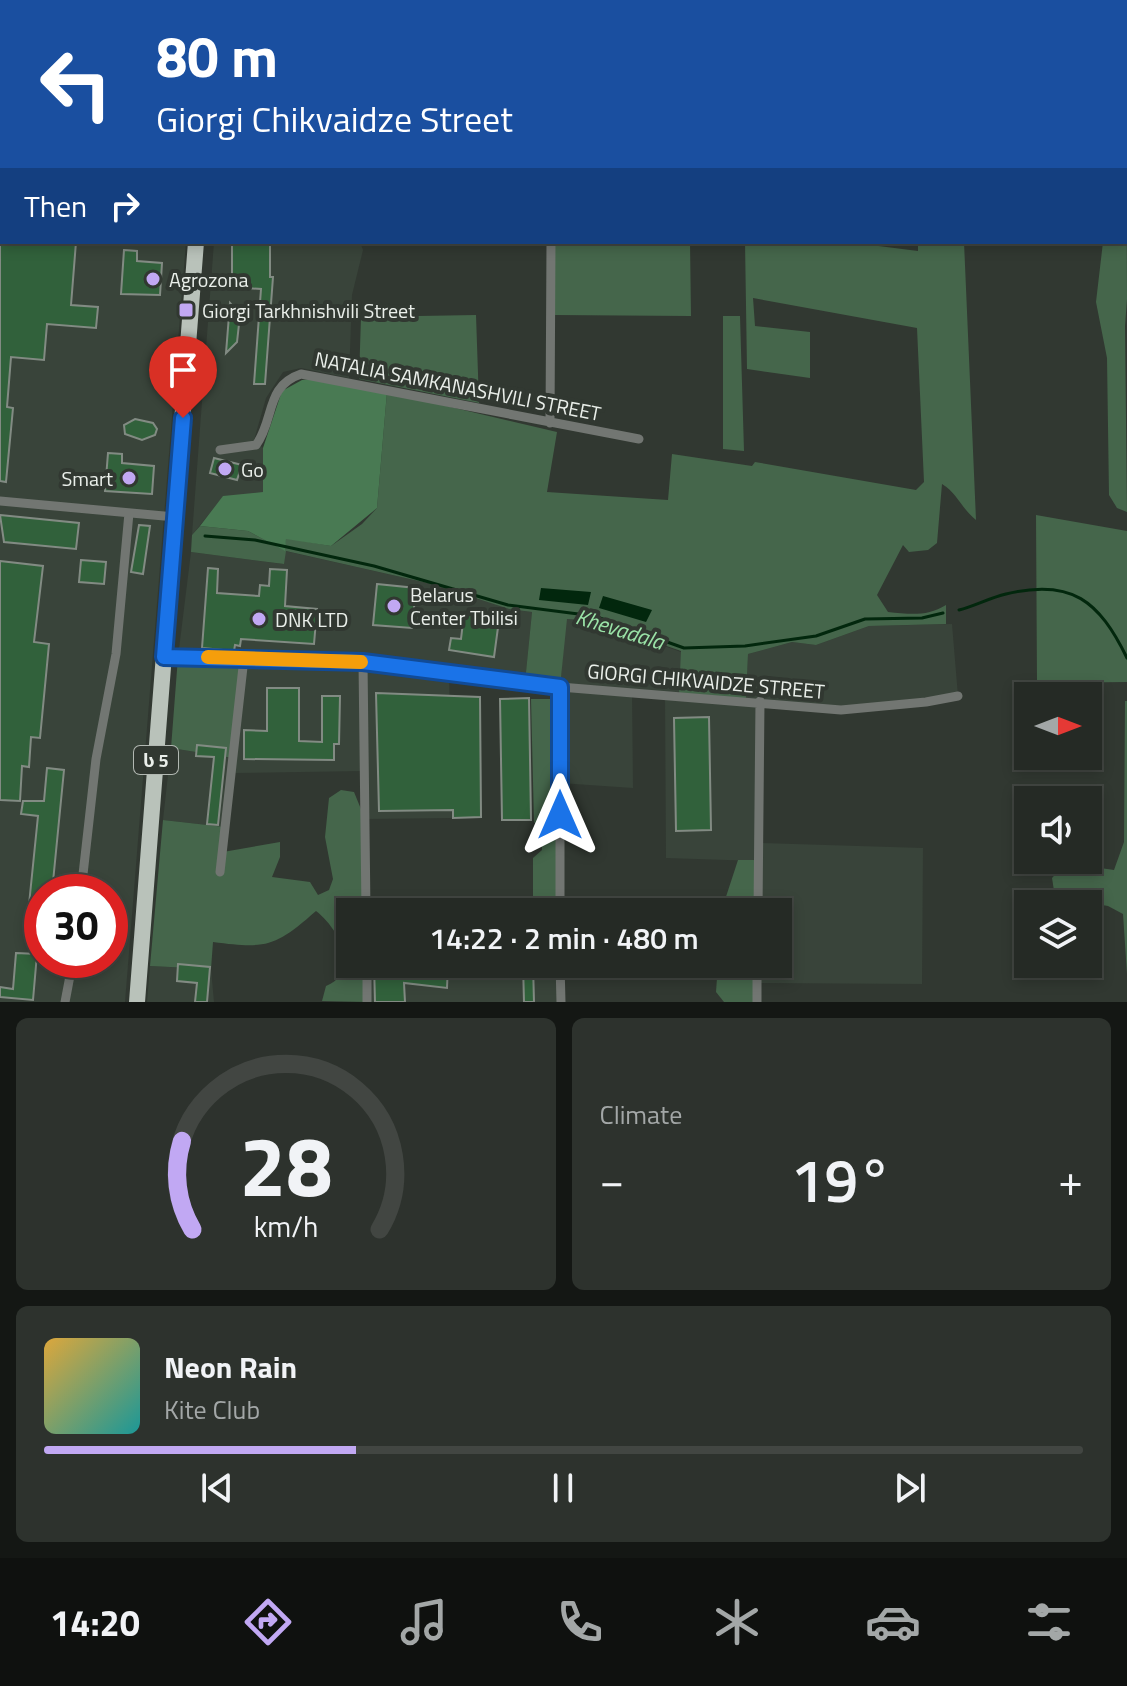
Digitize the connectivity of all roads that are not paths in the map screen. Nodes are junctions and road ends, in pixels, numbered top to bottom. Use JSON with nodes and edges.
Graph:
{"nodes":[{"id":1,"x":196,"y":244,"type":"edge"},
{"id":2,"x":551,"y":244,"type":"edge"},
{"id":3,"x":550,"y":423,"type":"junction"},
{"id":4,"x":639,"y":439,"type":"dead end"},
{"id":5,"x":220,"y":450,"type":"dead end"},
{"id":6,"x":0,"y":501,"type":"edge"},
{"id":7,"x":129,"y":513,"type":"junction"},
{"id":8,"x":175,"y":517,"type":"junction"},
{"id":9,"x":164,"y":657,"type":"junction"},
{"id":10,"x":244,"y":658,"type":"junction"},
{"id":11,"x":363,"y":662,"type":"junction"},
{"id":12,"x":560,"y":687,"type":"junction"},
{"id":13,"x":958,"y":696,"type":"dead end"},
{"id":14,"x":760,"y":701,"type":"junction"},
{"id":15,"x":220,"y":872,"type":"dead end"},
{"id":16,"x":83,"y":874,"type":"edge"},
{"id":17,"x":366,"y":898,"type":"edge"},
{"id":18,"x":560,"y":898,"type":"edge"},
{"id":19,"x":758,"y":898,"type":"edge"},
{"id":20,"x":70,"y":978,"type":"edge"},
{"id":21,"x":367,"y":978,"type":"edge"},
{"id":22,"x":560,"y":978,"type":"edge"},
{"id":23,"x":757,"y":978,"type":"edge"},
{"id":24,"x":65,"y":1002,"type":"edge"},
{"id":25,"x":137,"y":1002,"type":"edge"},
{"id":26,"x":367,"y":1002,"type":"edge"},
{"id":27,"x":561,"y":1002,"type":"edge"},
{"id":28,"x":757,"y":1002,"type":"edge"}],
"edges":[{"from":1,"to":8,"type":"highway","number":"ს 5"},
{"from":2,"to":3,"type":"street"},
{"from":3,"to":4,"type":"street","name":"NATALIA SAMKANASHVILI STREET"},
{"from":3,"to":5,"type":"street","name":"NATALIA SAMKANASHVILI STREET"},
{"from":6,"to":7,"type":"street"},
{"from":7,"to":8,"type":"street"},
{"from":7,"to":16,"type":"street"},
{"from":8,"to":9,"type":"highway","number":"ს 5"},
{"from":9,"to":10,"type":"street","name":"GIORGI CHIKVAIDZE STREET"},
{"from":9,"to":25,"type":"highway","number":"ს 5"},
{"from":10,"to":11,"type":"street","name":"GIORGI CHIKVAIDZE STREET"},
{"from":10,"to":15,"type":"street"},
{"from":11,"to":12,"type":"street","name":"GIORGI CHIKVAIDZE STREET"},
{"from":11,"to":17,"type":"street"},
{"from":12,"to":14,"type":"street","name":"GIORGI CHIKVAIDZE STREET"},
{"from":12,"to":18,"type":"street"},
{"from":13,"to":14,"type":"street","name":"GIORGI CHIKVAIDZE STREET"},
{"from":14,"to":19,"type":"street"},
{"from":20,"to":24,"type":"street"},
{"from":21,"to":26,"type":"street"},
{"from":22,"to":27,"type":"street"},
{"from":23,"to":28,"type":"street"}]}
